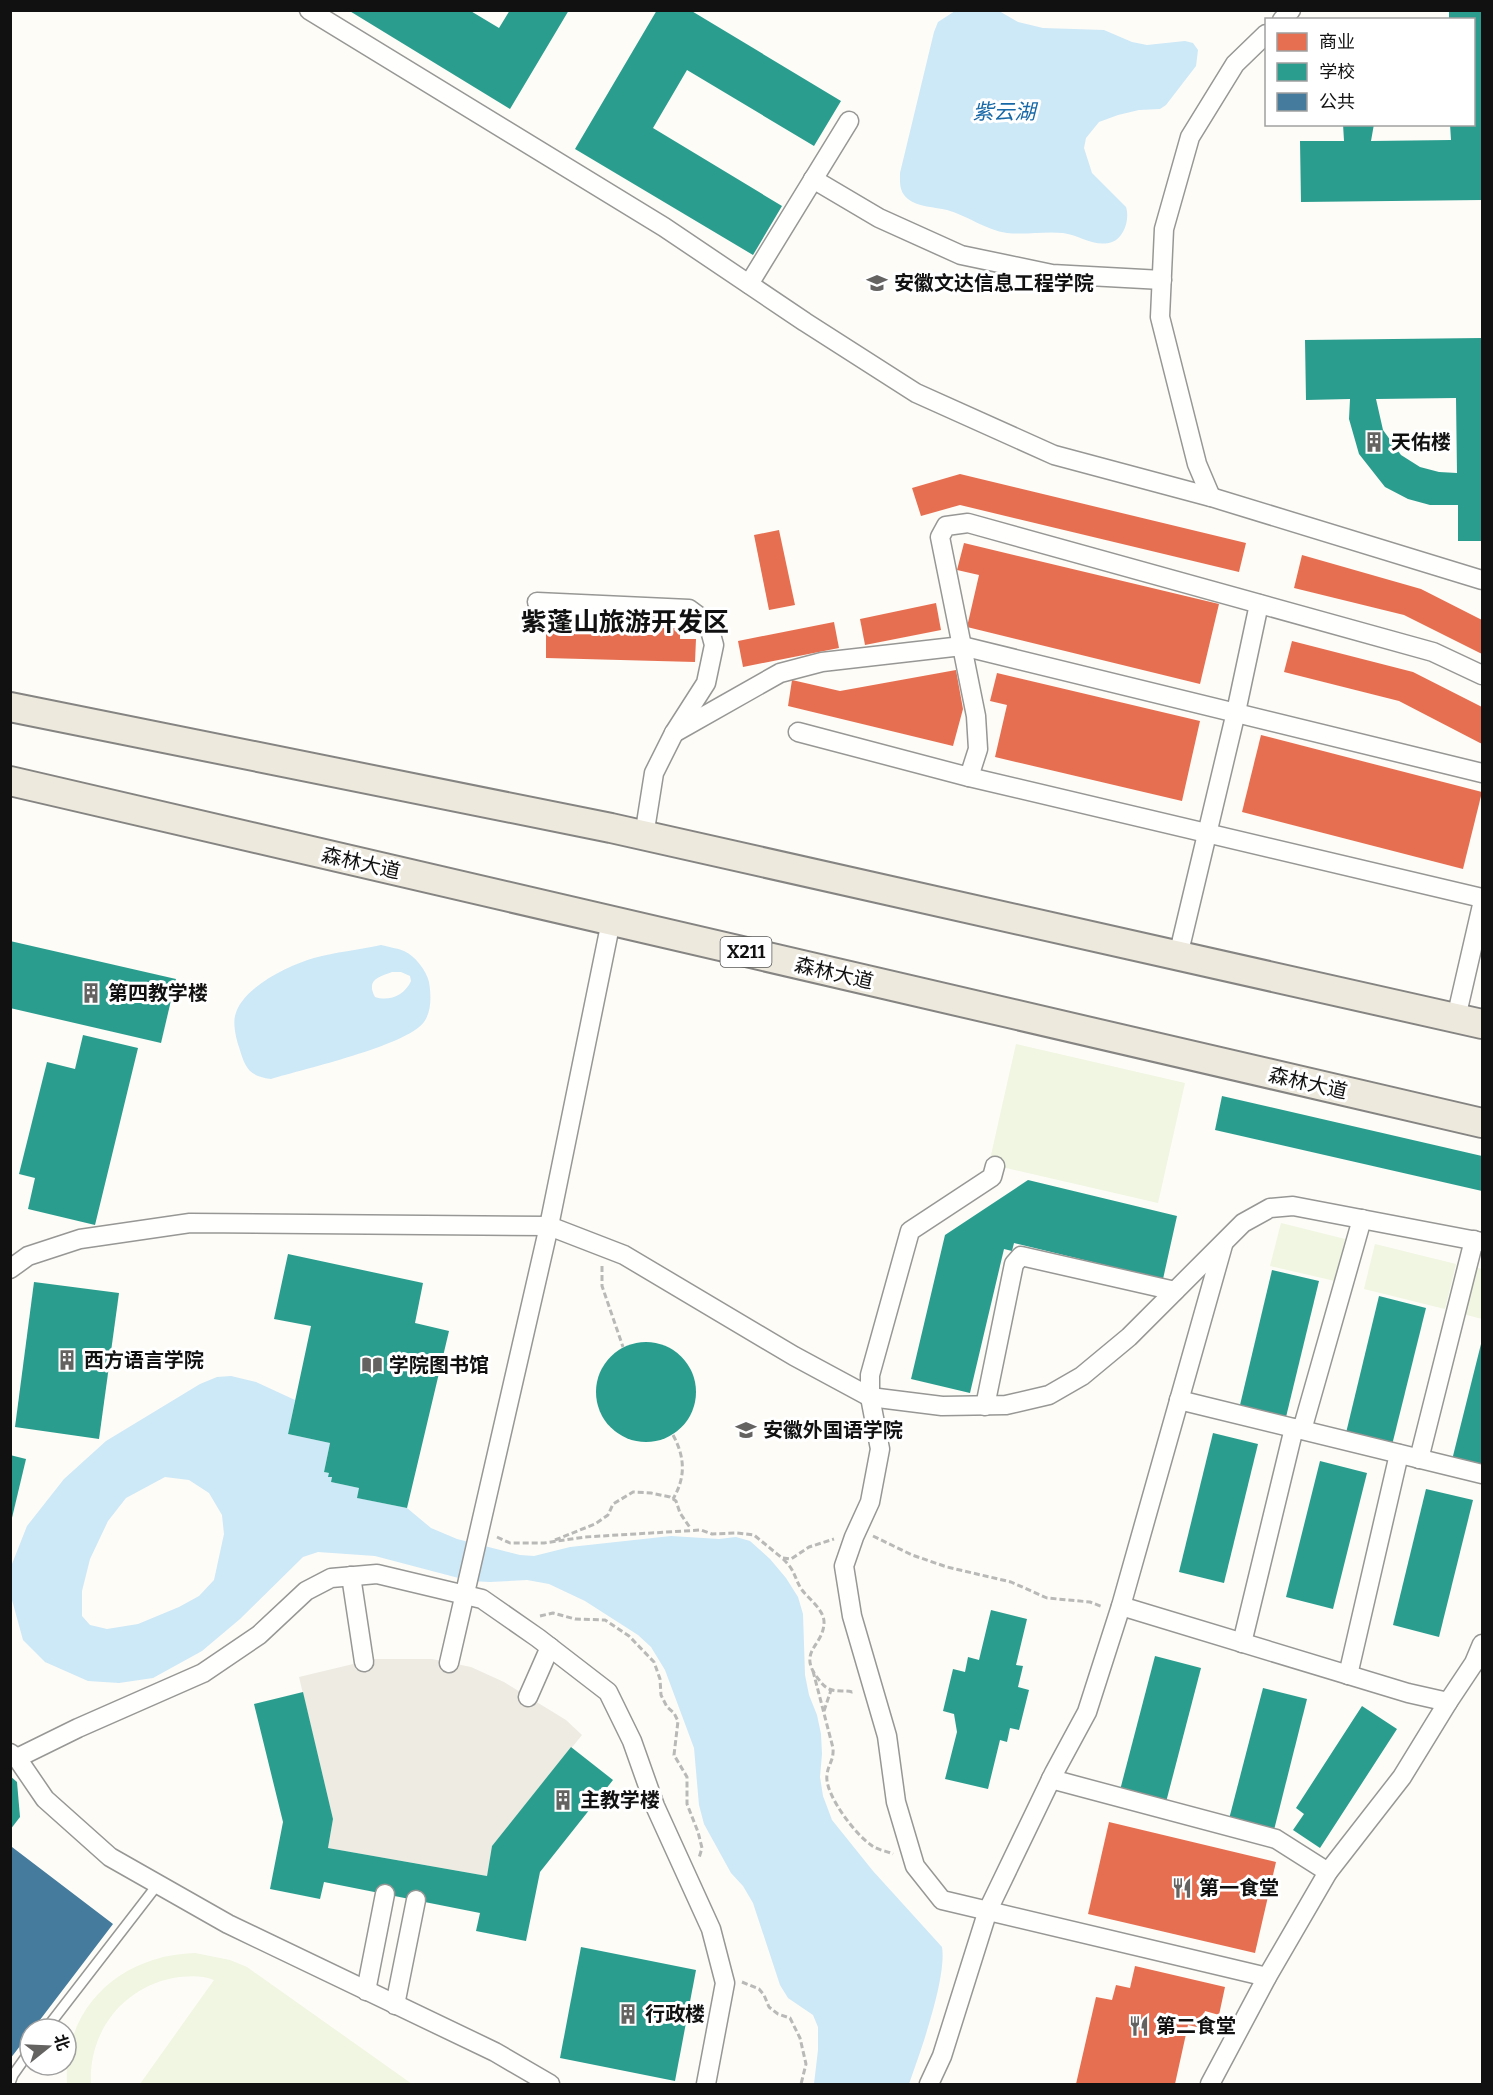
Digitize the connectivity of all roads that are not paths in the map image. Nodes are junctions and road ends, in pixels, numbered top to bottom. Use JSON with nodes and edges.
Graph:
{"nodes":[{"id":1,"x":311,"y":11,"type":"edge"},
{"id":2,"x":1265,"y":35,"type":"edge"},
{"id":3,"x":849,"y":121,"type":"dead end"},
{"id":4,"x":813,"y":179,"type":"junction"},
{"id":5,"x":1162,"y":280,"type":"junction"},
{"id":6,"x":748,"y":284,"type":"junction"},
{"id":7,"x":1211,"y":497,"type":"junction"},
{"id":8,"x":1482,"y":580,"type":"edge"},
{"id":9,"x":537,"y":602,"type":"dead end"},
{"id":10,"x":1259,"y":604,"type":"junction"},
{"id":11,"x":962,"y":646,"type":"junction"},
{"id":12,"x":1482,"y":675,"type":"edge"},
{"id":13,"x":10,"y":707,"type":"edge"},
{"id":14,"x":1236,"y":712,"type":"junction"},
{"id":15,"x":798,"y":732,"type":"dead end"},
{"id":16,"x":674,"y":733,"type":"junction"},
{"id":17,"x":1482,"y":773,"type":"edge"},
{"id":18,"x":969,"y":777,"type":"junction"},
{"id":19,"x":10,"y":781,"type":"edge"},
{"id":20,"x":1207,"y":833,"type":"junction"},
{"id":21,"x":644,"y":836,"type":"junction"},
{"id":22,"x":1482,"y":898,"type":"edge"},
{"id":23,"x":1482,"y":905,"type":"edge"},
{"id":24,"x":611,"y":921,"type":"junction"},
{"id":25,"x":1179,"y":956,"type":"junction"},
{"id":26,"x":1469,"y":1021,"type":"edge"},
{"id":27,"x":1482,"y":1123,"type":"edge"},
{"id":28,"x":995,"y":1166,"type":"dead end"},
{"id":29,"x":1362,"y":1219,"type":"junction"},
{"id":30,"x":549,"y":1226,"type":"junction"},
{"id":31,"x":1478,"y":1241,"type":"edge"},
{"id":32,"x":1223,"y":1243,"type":"junction"},
{"id":33,"x":10,"y":1269,"type":"edge"},
{"id":34,"x":1175,"y":1291,"type":"junction"},
{"id":35,"x":870,"y":1397,"type":"junction"},
{"id":36,"x":1179,"y":1400,"type":"junction"},
{"id":37,"x":985,"y":1406,"type":"junction"},
{"id":38,"x":1298,"y":1429,"type":"junction"},
{"id":39,"x":1399,"y":1454,"type":"junction"},
{"id":40,"x":1419,"y":1459,"type":"junction"},
{"id":41,"x":1482,"y":1474,"type":"edge"},
{"id":42,"x":351,"y":1576,"type":"junction"},
{"id":43,"x":464,"y":1590,"type":"junction"},
{"id":44,"x":1119,"y":1610,"type":"junction"},
{"id":45,"x":1242,"y":1643,"type":"junction"},
{"id":46,"x":1482,"y":1644,"type":"edge"},
{"id":47,"x":550,"y":1647,"type":"junction"},
{"id":48,"x":364,"y":1662,"type":"dead end"},
{"id":49,"x":449,"y":1663,"type":"dead end"},
{"id":50,"x":1348,"y":1675,"type":"junction"},
{"id":51,"x":528,"y":1697,"type":"dead end"},
{"id":52,"x":1448,"y":1701,"type":"junction"},
{"id":53,"x":14,"y":1756,"type":"edge"},
{"id":54,"x":1051,"y":1779,"type":"junction"},
{"id":55,"x":1328,"y":1872,"type":"junction"},
{"id":56,"x":158,"y":1884,"type":"junction"},
{"id":57,"x":385,"y":1894,"type":"dead end"},
{"id":58,"x":416,"y":1900,"type":"dead end"},
{"id":59,"x":988,"y":1910,"type":"junction"},
{"id":60,"x":1267,"y":1977,"type":"junction"},
{"id":61,"x":366,"y":1991,"type":"junction"},
{"id":62,"x":395,"y":2004,"type":"junction"},
{"id":63,"x":55,"y":2017,"type":"edge"},
{"id":64,"x":18,"y":2068,"type":"edge"},
{"id":65,"x":10,"y":2082,"type":"edge"},
{"id":66,"x":549,"y":2085,"type":"edge"},
{"id":67,"x":706,"y":2085,"type":"edge"},
{"id":68,"x":929,"y":2085,"type":"edge"},
{"id":69,"x":1210,"y":2085,"type":"edge"}],
"edges":[{"from":1,"to":6,"type":"street"},
{"from":2,"to":5,"type":"street"},
{"from":3,"to":4,"type":"street"},
{"from":4,"to":5,"type":"street"},
{"from":4,"to":6,"type":"street"},
{"from":5,"to":7,"type":"street"},
{"from":6,"to":7,"type":"street"},
{"from":7,"to":8,"type":"street"},
{"from":9,"to":16,"type":"street"},
{"from":10,"to":11,"type":"street"},
{"from":10,"to":12,"type":"street"},
{"from":10,"to":14,"type":"street"},
{"from":11,"to":14,"type":"street"},
{"from":11,"to":16,"type":"street"},
{"from":11,"to":18,"type":"street"},
{"from":13,"to":21,"type":"main road"},
{"from":14,"to":17,"type":"street"},
{"from":14,"to":20,"type":"street"},
{"from":15,"to":18,"type":"street"},
{"from":16,"to":21,"type":"street"},
{"from":18,"to":20,"type":"street"},
{"from":19,"to":24,"type":"main road","name":"森林大道","number":"X211"},
{"from":20,"to":22,"type":"street"},
{"from":20,"to":25,"type":"street"},
{"from":21,"to":25,"type":"main road"},
{"from":23,"to":26,"type":"street"},
{"from":24,"to":27,"type":"main road","name":"森林大道","number":"X211"},
{"from":24,"to":30,"type":"street"},
{"from":25,"to":26,"type":"main road"},
{"from":28,"to":35,"type":"street"},
{"from":29,"to":31,"type":"street"},
{"from":29,"to":32,"type":"street"},
{"from":29,"to":38,"type":"street"},
{"from":30,"to":33,"type":"street"},
{"from":30,"to":35,"type":"street"},
{"from":30,"to":43,"type":"street"},
{"from":31,"to":40,"type":"street"},
{"from":32,"to":34,"type":"street"},
{"from":32,"to":36,"type":"street"},
{"from":34,"to":37,"type":"street"},
{"from":34,"to":37,"type":"street"},
{"from":35,"to":37,"type":"street"},
{"from":35,"to":59,"type":"street"},
{"from":36,"to":38,"type":"street"},
{"from":36,"to":44,"type":"street"},
{"from":38,"to":39,"type":"street"},
{"from":38,"to":45,"type":"street"},
{"from":39,"to":40,"type":"street"},
{"from":39,"to":50,"type":"street"},
{"from":40,"to":41,"type":"street"},
{"from":42,"to":43,"type":"street"},
{"from":42,"to":48,"type":"street"},
{"from":42,"to":53,"type":"street"},
{"from":43,"to":47,"type":"street"},
{"from":43,"to":49,"type":"street"},
{"from":44,"to":45,"type":"street"},
{"from":44,"to":54,"type":"street"},
{"from":45,"to":50,"type":"street"},
{"from":46,"to":52,"type":"street"},
{"from":47,"to":51,"type":"street"},
{"from":47,"to":67,"type":"street"},
{"from":50,"to":52,"type":"street"},
{"from":52,"to":55,"type":"street"},
{"from":53,"to":56,"type":"street"},
{"from":54,"to":55,"type":"street"},
{"from":54,"to":59,"type":"street"},
{"from":55,"to":60,"type":"street"},
{"from":56,"to":61,"type":"street"},
{"from":56,"to":63,"type":"lane"},
{"from":57,"to":61,"type":"street"},
{"from":58,"to":62,"type":"street"},
{"from":59,"to":60,"type":"street"},
{"from":59,"to":68,"type":"street"},
{"from":60,"to":69,"type":"street"},
{"from":61,"to":62,"type":"street"},
{"from":62,"to":66,"type":"street"},
{"from":64,"to":65,"type":"lane"}]}
